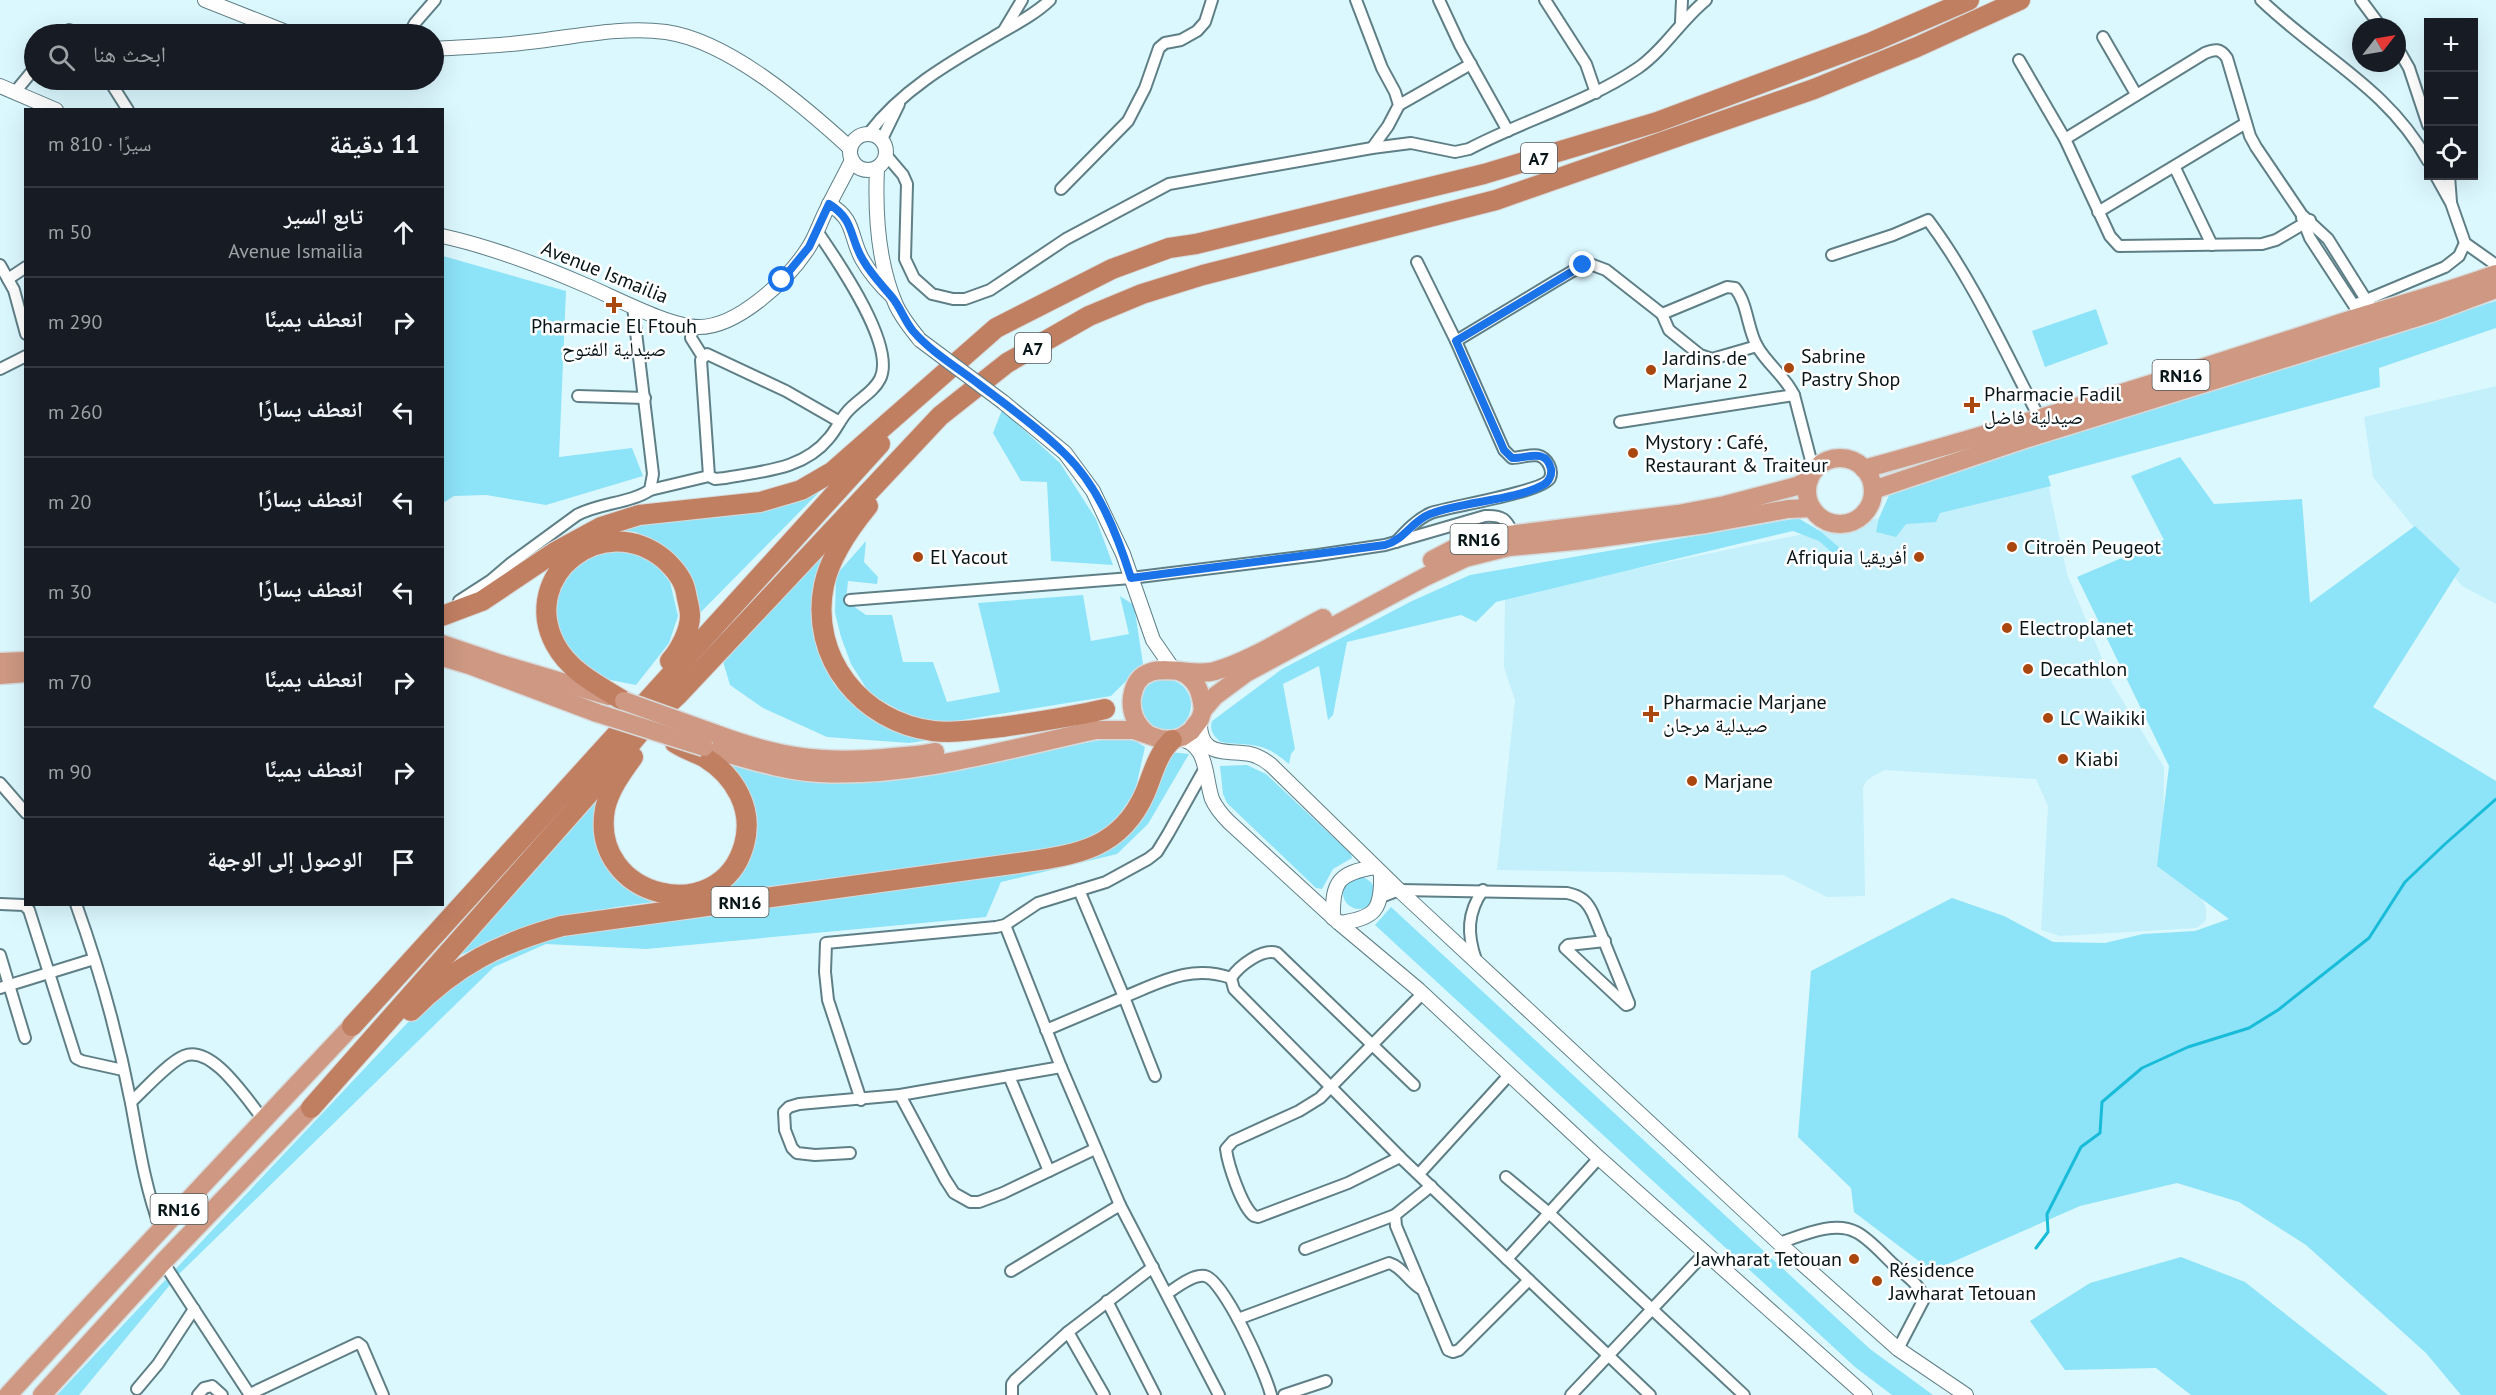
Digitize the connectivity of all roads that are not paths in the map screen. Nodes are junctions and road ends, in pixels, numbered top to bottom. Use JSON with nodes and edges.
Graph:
{"nodes":[{"id":1,"x":204,"y":0,"type":"edge"},
{"id":2,"x":435,"y":0,"type":"edge"},
{"id":3,"x":1022,"y":0,"type":"edge"},
{"id":4,"x":1050,"y":0,"type":"edge"},
{"id":5,"x":1212,"y":0,"type":"edge"},
{"id":6,"x":1356,"y":0,"type":"edge"},
{"id":7,"x":1439,"y":0,"type":"edge"},
{"id":8,"x":1545,"y":0,"type":"edge"},
{"id":9,"x":1682,"y":0,"type":"edge"},
{"id":10,"x":1706,"y":0,"type":"edge"},
{"id":11,"x":1969,"y":0,"type":"edge"},
{"id":12,"x":2020,"y":0,"type":"edge"},
{"id":13,"x":2261,"y":0,"type":"edge"},
{"id":14,"x":2361,"y":0,"type":"edge"},
{"id":15,"x":2374,"y":18,"type":"edge"},
{"id":16,"x":1681,"y":22,"type":"junction"},
{"id":17,"x":265,"y":24,"type":"edge"},
{"id":18,"x":414,"y":24,"type":"edge"},
{"id":19,"x":1003,"y":32,"type":"junction"},
{"id":20,"x":2103,"y":37,"type":"dead end"},
{"id":21,"x":444,"y":48,"type":"edge"},
{"id":22,"x":2019,"y":60,"type":"dead end"},
{"id":23,"x":2406,"y":63,"type":"edge"},
{"id":24,"x":1471,"y":64,"type":"junction"},
{"id":25,"x":24,"y":81,"type":"edge"},
{"id":26,"x":0,"y":86,"type":"edge"},
{"id":27,"x":115,"y":90,"type":"edge"},
{"id":28,"x":15,"y":92,"type":"junction"},
{"id":29,"x":1596,"y":93,"type":"junction"},
{"id":30,"x":2136,"y":94,"type":"junction"},
{"id":31,"x":1399,"y":105,"type":"junction"},
{"id":32,"x":51,"y":108,"type":"edge"},
{"id":33,"x":127,"y":108,"type":"edge"},
{"id":34,"x":2424,"y":113,"type":"edge"},
{"id":35,"x":815,"y":116,"type":"junction"},
{"id":36,"x":2246,"y":123,"type":"junction"},
{"id":37,"x":1508,"y":130,"type":"junction"},
{"id":38,"x":870,"y":136,"type":"junction"},
{"id":39,"x":2065,"y":139,"type":"junction"},
{"id":40,"x":1372,"y":147,"type":"junction"},
{"id":41,"x":2424,"y":155,"type":"edge"},
{"id":42,"x":867,"y":162,"type":"junction"},
{"id":43,"x":2175,"y":168,"type":"junction"},
{"id":44,"x":2438,"y":180,"type":"edge"},
{"id":45,"x":2449,"y":180,"type":"edge"},
{"id":46,"x":1061,"y":189,"type":"dead end"},
{"id":47,"x":832,"y":199,"type":"junction"},
{"id":48,"x":2451,"y":203,"type":"junction"},
{"id":49,"x":2098,"y":212,"type":"junction"},
{"id":50,"x":2305,"y":220,"type":"junction"},
{"id":51,"x":817,"y":231,"type":"junction"},
{"id":52,"x":444,"y":237,"type":"edge"},
{"id":53,"x":2465,"y":243,"type":"junction"},
{"id":54,"x":1197,"y":244,"type":"junction"},
{"id":55,"x":2212,"y":245,"type":"junction"},
{"id":56,"x":1833,"y":255,"type":"dead end"},
{"id":57,"x":1417,"y":262,"type":"dead end"},
{"id":58,"x":0,"y":265,"type":"edge"},
{"id":59,"x":2496,"y":265,"type":"edge"},
{"id":60,"x":24,"y":268,"type":"edge"},
{"id":61,"x":2496,"y":274,"type":"edge"},
{"id":62,"x":1203,"y":275,"type":"junction"},
{"id":63,"x":8,"y":279,"type":"junction"},
{"id":64,"x":2496,"y":289,"type":"edge"},
{"id":65,"x":893,"y":298,"type":"junction"},
{"id":66,"x":633,"y":307,"type":"junction"},
{"id":67,"x":2365,"y":309,"type":"junction"},
{"id":68,"x":1662,"y":314,"type":"junction"},
{"id":69,"x":692,"y":326,"type":"junction"},
{"id":70,"x":24,"y":327,"type":"edge"},
{"id":71,"x":1456,"y":341,"type":"junction"},
{"id":72,"x":1757,"y":346,"type":"junction"},
{"id":73,"x":24,"y":357,"type":"edge"},
{"id":74,"x":703,"y":357,"type":"junction"},
{"id":75,"x":0,"y":369,"type":"edge"},
{"id":76,"x":1794,"y":395,"type":"junction"},
{"id":77,"x":578,"y":396,"type":"dead end"},
{"id":78,"x":645,"y":398,"type":"junction"},
{"id":79,"x":2040,"y":419,"type":"junction"},
{"id":80,"x":840,"y":422,"type":"junction"},
{"id":81,"x":1620,"y":422,"type":"dead end"},
{"id":82,"x":1864,"y":469,"type":"junction"},
{"id":83,"x":709,"y":476,"type":"junction"},
{"id":84,"x":1812,"y":476,"type":"junction"},
{"id":85,"x":650,"y":490,"type":"junction"},
{"id":86,"x":1873,"y":490,"type":"junction"},
{"id":87,"x":1812,"y":508,"type":"junction"},
{"id":88,"x":1514,"y":534,"type":"junction"},
{"id":89,"x":1396,"y":542,"type":"junction"},
{"id":90,"x":1131,"y":578,"type":"junction"},
{"id":91,"x":850,"y":600,"type":"dead end"},
{"id":92,"x":444,"y":608,"type":"edge"},
{"id":93,"x":444,"y":615,"type":"edge"},
{"id":94,"x":1153,"y":640,"type":"junction"},
{"id":95,"x":444,"y":645,"type":"edge"},
{"id":96,"x":444,"y":658,"type":"edge"},
{"id":97,"x":24,"y":661,"type":"edge"},
{"id":98,"x":0,"y":662,"type":"edge"},
{"id":99,"x":1174,"y":669,"type":"junction"},
{"id":100,"x":1153,"y":672,"type":"junction"},
{"id":101,"x":24,"y":673,"type":"edge"},
{"id":102,"x":0,"y":675,"type":"edge"},
{"id":103,"x":678,"y":695,"type":"junction"},
{"id":104,"x":1132,"y":695,"type":"junction"},
{"id":105,"x":624,"y":701,"type":"junction"},
{"id":106,"x":1105,"y":709,"type":"junction"},
{"id":107,"x":1201,"y":715,"type":"junction"},
{"id":108,"x":658,"y":732,"type":"junction"},
{"id":109,"x":1147,"y":734,"type":"junction"},
{"id":110,"x":1175,"y":739,"type":"junction"},
{"id":111,"x":710,"y":740,"type":"junction"},
{"id":112,"x":1206,"y":763,"type":"junction"},
{"id":113,"x":0,"y":783,"type":"edge"},
{"id":114,"x":1190,"y":797,"type":"junction"},
{"id":115,"x":1212,"y":797,"type":"junction"},
{"id":116,"x":24,"y":811,"type":"edge"},
{"id":117,"x":1378,"y":870,"type":"junction"},
{"id":118,"x":1079,"y":890,"type":"junction"},
{"id":119,"x":1399,"y":890,"type":"junction"},
{"id":120,"x":1483,"y":890,"type":"junction"},
{"id":121,"x":1381,"y":897,"type":"junction"},
{"id":122,"x":0,"y":904,"type":"edge"},
{"id":123,"x":24,"y":906,"type":"edge"},
{"id":124,"x":25,"y":906,"type":"edge"},
{"id":125,"x":77,"y":906,"type":"edge"},
{"id":126,"x":1336,"y":920,"type":"junction"},
{"id":127,"x":1005,"y":925,"type":"junction"},
{"id":128,"x":1605,"y":941,"type":"junction"},
{"id":129,"x":0,"y":955,"type":"edge"},
{"id":130,"x":94,"y":959,"type":"junction"},
{"id":131,"x":1477,"y":963,"type":"junction"},
{"id":132,"x":48,"y":973,"type":"junction"},
{"id":133,"x":1231,"y":978,"type":"junction"},
{"id":134,"x":5,"y":987,"type":"edge"},
{"id":135,"x":1422,"y":994,"type":"junction"},
{"id":136,"x":1124,"y":997,"type":"junction"},
{"id":137,"x":352,"y":1026,"type":"junction"},
{"id":138,"x":1046,"y":1030,"type":"junction"},
{"id":139,"x":25,"y":1038,"type":"dead end"},
{"id":140,"x":1374,"y":1046,"type":"junction"},
{"id":141,"x":1061,"y":1067,"type":"junction"},
{"id":142,"x":123,"y":1070,"type":"junction"},
{"id":143,"x":1510,"y":1074,"type":"junction"},
{"id":144,"x":1009,"y":1076,"type":"junction"},
{"id":145,"x":1155,"y":1076,"type":"dead end"},
{"id":146,"x":1414,"y":1084,"type":"dead end"},
{"id":147,"x":1333,"y":1087,"type":"junction"},
{"id":148,"x":900,"y":1095,"type":"junction"},
{"id":149,"x":861,"y":1100,"type":"junction"},
{"id":150,"x":131,"y":1102,"type":"junction"},
{"id":151,"x":311,"y":1108,"type":"junction"},
{"id":152,"x":264,"y":1120,"type":"junction"},
{"id":153,"x":1095,"y":1149,"type":"junction"},
{"id":154,"x":849,"y":1153,"type":"dead end"},
{"id":155,"x":1400,"y":1157,"type":"junction"},
{"id":156,"x":1599,"y":1158,"type":"junction"},
{"id":157,"x":1048,"y":1171,"type":"junction"},
{"id":158,"x":1419,"y":1174,"type":"junction"},
{"id":159,"x":1506,"y":1177,"type":"dead end"},
{"id":160,"x":1431,"y":1186,"type":"junction"},
{"id":161,"x":1120,"y":1205,"type":"junction"},
{"id":162,"x":1549,"y":1214,"type":"junction"},
{"id":163,"x":1395,"y":1215,"type":"junction"},
{"id":164,"x":160,"y":1227,"type":"junction"},
{"id":165,"x":1779,"y":1243,"type":"junction"},
{"id":166,"x":1305,"y":1249,"type":"dead end"},
{"id":167,"x":1705,"y":1253,"type":"junction"},
{"id":168,"x":1507,"y":1259,"type":"junction"},
{"id":169,"x":163,"y":1262,"type":"junction"},
{"id":170,"x":1153,"y":1267,"type":"junction"},
{"id":171,"x":1011,"y":1271,"type":"dead end"},
{"id":172,"x":1529,"y":1280,"type":"junction"},
{"id":173,"x":1423,"y":1290,"type":"junction"},
{"id":174,"x":1167,"y":1293,"type":"junction"},
{"id":175,"x":1107,"y":1301,"type":"junction"},
{"id":176,"x":194,"y":1309,"type":"junction"},
{"id":177,"x":1652,"y":1310,"type":"junction"},
{"id":178,"x":1238,"y":1319,"type":"junction"},
{"id":179,"x":1068,"y":1332,"type":"junction"},
{"id":180,"x":1898,"y":1349,"type":"junction"},
{"id":181,"x":1609,"y":1356,"type":"junction"},
{"id":182,"x":1326,"y":1381,"type":"dead end"},
{"id":183,"x":137,"y":1389,"type":"dead end"},
{"id":184,"x":246,"y":1393,"type":"edge"},
{"id":185,"x":8,"y":1395,"type":"edge"},
{"id":186,"x":42,"y":1395,"type":"edge"},
{"id":187,"x":198,"y":1395,"type":"edge"},
{"id":188,"x":222,"y":1395,"type":"edge"},
{"id":189,"x":383,"y":1395,"type":"edge"},
{"id":190,"x":1012,"y":1395,"type":"edge"},
{"id":191,"x":1104,"y":1395,"type":"edge"},
{"id":192,"x":1155,"y":1395,"type":"edge"},
{"id":193,"x":1219,"y":1395,"type":"edge"},
{"id":194,"x":1271,"y":1395,"type":"edge"},
{"id":195,"x":1284,"y":1395,"type":"edge"},
{"id":196,"x":1571,"y":1395,"type":"edge"},
{"id":197,"x":1650,"y":1395,"type":"edge"},
{"id":198,"x":1744,"y":1395,"type":"edge"},
{"id":199,"x":1865,"y":1395,"type":"edge"},
{"id":200,"x":1966,"y":1395,"type":"edge"}],
"edges":[{"from":1,"to":17,"type":"street"},
{"from":2,"to":18,"type":"street"},
{"from":3,"to":19,"type":"street"},
{"from":4,"to":19,"type":"street"},
{"from":5,"to":46,"type":"street"},
{"from":6,"to":31,"type":"street"},
{"from":7,"to":24,"type":"street"},
{"from":8,"to":29,"type":"street"},
{"from":9,"to":16,"type":"street"},
{"from":10,"to":16,"type":"street"},
{"from":11,"to":54,"type":"highway","number":"A7"},
{"from":12,"to":62,"type":"highway","number":"A7"},
{"from":13,"to":41,"type":"street"},
{"from":14,"to":15,"type":"street"},
{"from":16,"to":29,"type":"street"},
{"from":19,"to":38,"type":"street"},
{"from":20,"to":30,"type":"street"},
{"from":21,"to":35,"type":"street"},
{"from":22,"to":39,"type":"street"},
{"from":23,"to":34,"type":"street"},
{"from":24,"to":31,"type":"street"},
{"from":24,"to":37,"type":"street"},
{"from":25,"to":28,"type":"street"},
{"from":26,"to":28,"type":"street"},
{"from":27,"to":33,"type":"street"},
{"from":28,"to":32,"type":"street"},
{"from":29,"to":37,"type":"street"},
{"from":30,"to":36,"type":"street"},
{"from":30,"to":39,"type":"street"},
{"from":31,"to":40,"type":"street"},
{"from":35,"to":38,"type":"street"},
{"from":35,"to":42,"type":"street"},
{"from":36,"to":43,"type":"street"},
{"from":36,"to":50,"type":"street"},
{"from":37,"to":40,"type":"street"},
{"from":38,"to":42,"type":"street","name":"Avenue Ismailia"},
{"from":38,"to":42,"type":"street"},
{"from":39,"to":49,"type":"street"},
{"from":40,"to":42,"type":"street"},
{"from":42,"to":47,"type":"street","name":"Avenue Ismailia"},
{"from":42,"to":65,"type":"street"},
{"from":43,"to":49,"type":"street"},
{"from":43,"to":55,"type":"street"},
{"from":44,"to":48,"type":"street"},
{"from":45,"to":48,"type":"street"},
{"from":47,"to":51,"type":"street","name":"Avenue Ismailia"},
{"from":47,"to":65,"type":"street"},
{"from":48,"to":53,"type":"street"},
{"from":49,"to":55,"type":"street"},
{"from":50,"to":55,"type":"street"},
{"from":50,"to":67,"type":"street"},
{"from":50,"to":67,"type":"street"},
{"from":51,"to":69,"type":"street","name":"Avenue Ismailia"},
{"from":51,"to":80,"type":"street"},
{"from":52,"to":66,"type":"street","name":"Avenue Ismailia"},
{"from":53,"to":59,"type":"street"},
{"from":53,"to":67,"type":"street"},
{"from":54,"to":93,"type":"highway"},
{"from":54,"to":137,"type":"highway","number":"A7"},
{"from":56,"to":79,"type":"street"},
{"from":57,"to":71,"type":"street"},
{"from":58,"to":63,"type":"street"},
{"from":60,"to":63,"type":"street"},
{"from":61,"to":67,"type":"highway","number":"RN16"},
{"from":62,"to":103,"type":"highway","number":"A7"},
{"from":62,"to":106,"type":"highway"},
{"from":63,"to":70,"type":"street"},
{"from":64,"to":86,"type":"highway","number":"RN16"},
{"from":65,"to":90,"type":"street","bridge":true},
{"from":66,"to":69,"type":"street","name":"Avenue Ismailia"},
{"from":66,"to":78,"type":"street"},
{"from":67,"to":79,"type":"highway","number":"RN16"},
{"from":68,"to":71,"type":"street"},
{"from":68,"to":72,"type":"street"},
{"from":68,"to":72,"type":"street"},
{"from":69,"to":74,"type":"street"},
{"from":71,"to":89,"type":"street"},
{"from":72,"to":76,"type":"street"},
{"from":73,"to":75,"type":"street"},
{"from":74,"to":80,"type":"street"},
{"from":74,"to":83,"type":"street"},
{"from":76,"to":81,"type":"street"},
{"from":76,"to":84,"type":"street"},
{"from":77,"to":78,"type":"street"},
{"from":78,"to":85,"type":"street"},
{"from":79,"to":82,"type":"highway","number":"RN16"},
{"from":80,"to":83,"type":"street"},
{"from":82,"to":84,"type":"highway","number":"RN16"},
{"from":82,"to":86,"type":"highway"},
{"from":83,"to":85,"type":"street"},
{"from":84,"to":87,"type":"highway"},
{"from":84,"to":88,"type":"highway","number":"RN16"},
{"from":85,"to":92,"type":"street"},
{"from":86,"to":87,"type":"highway"},
{"from":87,"to":107,"type":"highway","number":"RN16"},
{"from":88,"to":89,"type":"street"},
{"from":88,"to":99,"type":"highway","number":"RN16"},
{"from":89,"to":90,"type":"street"},
{"from":90,"to":91,"type":"street"},
{"from":90,"to":94,"type":"street"},
{"from":94,"to":99,"type":"street"},
{"from":94,"to":100,"type":"street"},
{"from":95,"to":105,"type":"highway"},
{"from":96,"to":108,"type":"highway","number":"RN16","bridge":true},
{"from":97,"to":98,"type":"highway"},
{"from":99,"to":100,"type":"highway","number":"RN16"},
{"from":99,"to":107,"type":"highway"},
{"from":100,"to":104,"type":"highway","number":"RN16"},
{"from":101,"to":102,"type":"highway"},
{"from":103,"to":108,"type":"highway"},
{"from":103,"to":151,"type":"highway","number":"A7"},
{"from":104,"to":106,"type":"highway","number":"RN16"},
{"from":104,"to":109,"type":"highway"},
{"from":105,"to":111,"type":"highway","number":"RN16","bridge":true},
{"from":105,"to":137,"type":"highway","number":"RN16"},
{"from":106,"to":111,"type":"highway","number":"RN16"},
{"from":107,"to":110,"type":"highway","number":"RN16"},
{"from":107,"to":117,"type":"street"},
{"from":108,"to":111,"type":"highway","number":"RN16","bridge":true},
{"from":109,"to":110,"type":"highway","number":"RN16"},
{"from":109,"to":111,"type":"highway","number":"RN16"},
{"from":110,"to":112,"type":"street"},
{"from":110,"to":151,"type":"highway","number":"RN16"},
{"from":112,"to":114,"type":"street"},
{"from":112,"to":115,"type":"street"},
{"from":113,"to":116,"type":"street"},
{"from":114,"to":115,"type":"street"},
{"from":114,"to":118,"type":"street"},
{"from":115,"to":126,"type":"street"},
{"from":117,"to":119,"type":"street"},
{"from":117,"to":121,"type":"street"},
{"from":117,"to":126,"type":"street"},
{"from":118,"to":127,"type":"street"},
{"from":118,"to":136,"type":"street"},
{"from":119,"to":120,"type":"street"},
{"from":119,"to":121,"type":"street"},
{"from":119,"to":131,"type":"street"},
{"from":120,"to":128,"type":"street"},
{"from":120,"to":131,"type":"street"},
{"from":121,"to":126,"type":"street"},
{"from":122,"to":123,"type":"street"},
{"from":124,"to":132,"type":"street"},
{"from":125,"to":130,"type":"street"},
{"from":126,"to":135,"type":"street"},
{"from":127,"to":138,"type":"street"},
{"from":127,"to":149,"type":"street"},
{"from":128,"to":128,"type":"street"},
{"from":129,"to":134,"type":"street"},
{"from":130,"to":132,"type":"street"},
{"from":130,"to":142,"type":"street"},
{"from":131,"to":165,"type":"street"},
{"from":132,"to":134,"type":"street"},
{"from":132,"to":142,"type":"street"},
{"from":133,"to":136,"type":"street"},
{"from":133,"to":140,"type":"street"},
{"from":133,"to":147,"type":"street"},
{"from":134,"to":139,"type":"street"},
{"from":135,"to":140,"type":"street"},
{"from":135,"to":143,"type":"street"},
{"from":136,"to":138,"type":"street"},
{"from":136,"to":145,"type":"street"},
{"from":137,"to":152,"type":"highway","number":"RN16"},
{"from":138,"to":141,"type":"street"},
{"from":140,"to":146,"type":"street"},
{"from":140,"to":147,"type":"street"},
{"from":141,"to":144,"type":"street"},
{"from":141,"to":153,"type":"street"},
{"from":142,"to":150,"type":"street"},
{"from":143,"to":156,"type":"street"},
{"from":143,"to":158,"type":"street"},
{"from":144,"to":148,"type":"street"},
{"from":144,"to":157,"type":"street"},
{"from":147,"to":155,"type":"street"},
{"from":147,"to":155,"type":"street"},
{"from":148,"to":149,"type":"street"},
{"from":148,"to":157,"type":"street"},
{"from":149,"to":154,"type":"street"},
{"from":150,"to":152,"type":"street"},
{"from":150,"to":164,"type":"street"},
{"from":151,"to":169,"type":"highway","number":"RN16"},
{"from":152,"to":164,"type":"highway","number":"RN16"},
{"from":153,"to":157,"type":"street"},
{"from":153,"to":161,"type":"street"},
{"from":155,"to":158,"type":"street"},
{"from":156,"to":162,"type":"street"},
{"from":156,"to":167,"type":"street"},
{"from":158,"to":160,"type":"street"},
{"from":159,"to":162,"type":"street"},
{"from":160,"to":163,"type":"street"},
{"from":160,"to":168,"type":"street"},
{"from":161,"to":170,"type":"street"},
{"from":161,"to":171,"type":"street"},
{"from":162,"to":168,"type":"street"},
{"from":162,"to":177,"type":"street"},
{"from":163,"to":166,"type":"street"},
{"from":163,"to":173,"type":"street"},
{"from":164,"to":185,"type":"highway","number":"RN16"},
{"from":165,"to":180,"type":"street"},
{"from":165,"to":180,"type":"street"},
{"from":167,"to":177,"type":"street"},
{"from":167,"to":199,"type":"street"},
{"from":168,"to":172,"type":"street"},
{"from":169,"to":176,"type":"street"},
{"from":169,"to":186,"type":"highway","number":"RN16"},
{"from":170,"to":174,"type":"street"},
{"from":170,"to":175,"type":"street"},
{"from":172,"to":173,"type":"street"},
{"from":172,"to":181,"type":"street"},
{"from":173,"to":178,"type":"street"},
{"from":174,"to":178,"type":"street"},
{"from":174,"to":193,"type":"street"},
{"from":175,"to":179,"type":"street"},
{"from":175,"to":192,"type":"street"},
{"from":176,"to":183,"type":"street"},
{"from":176,"to":184,"type":"street"},
{"from":177,"to":181,"type":"street"},
{"from":177,"to":198,"type":"street"},
{"from":178,"to":194,"type":"street"},
{"from":179,"to":190,"type":"street"},
{"from":179,"to":191,"type":"street"},
{"from":180,"to":200,"type":"street"},
{"from":181,"to":196,"type":"street"},
{"from":181,"to":197,"type":"street"},
{"from":182,"to":195,"type":"street"},
{"from":184,"to":189,"type":"street"},
{"from":187,"to":188,"type":"street"}]}
